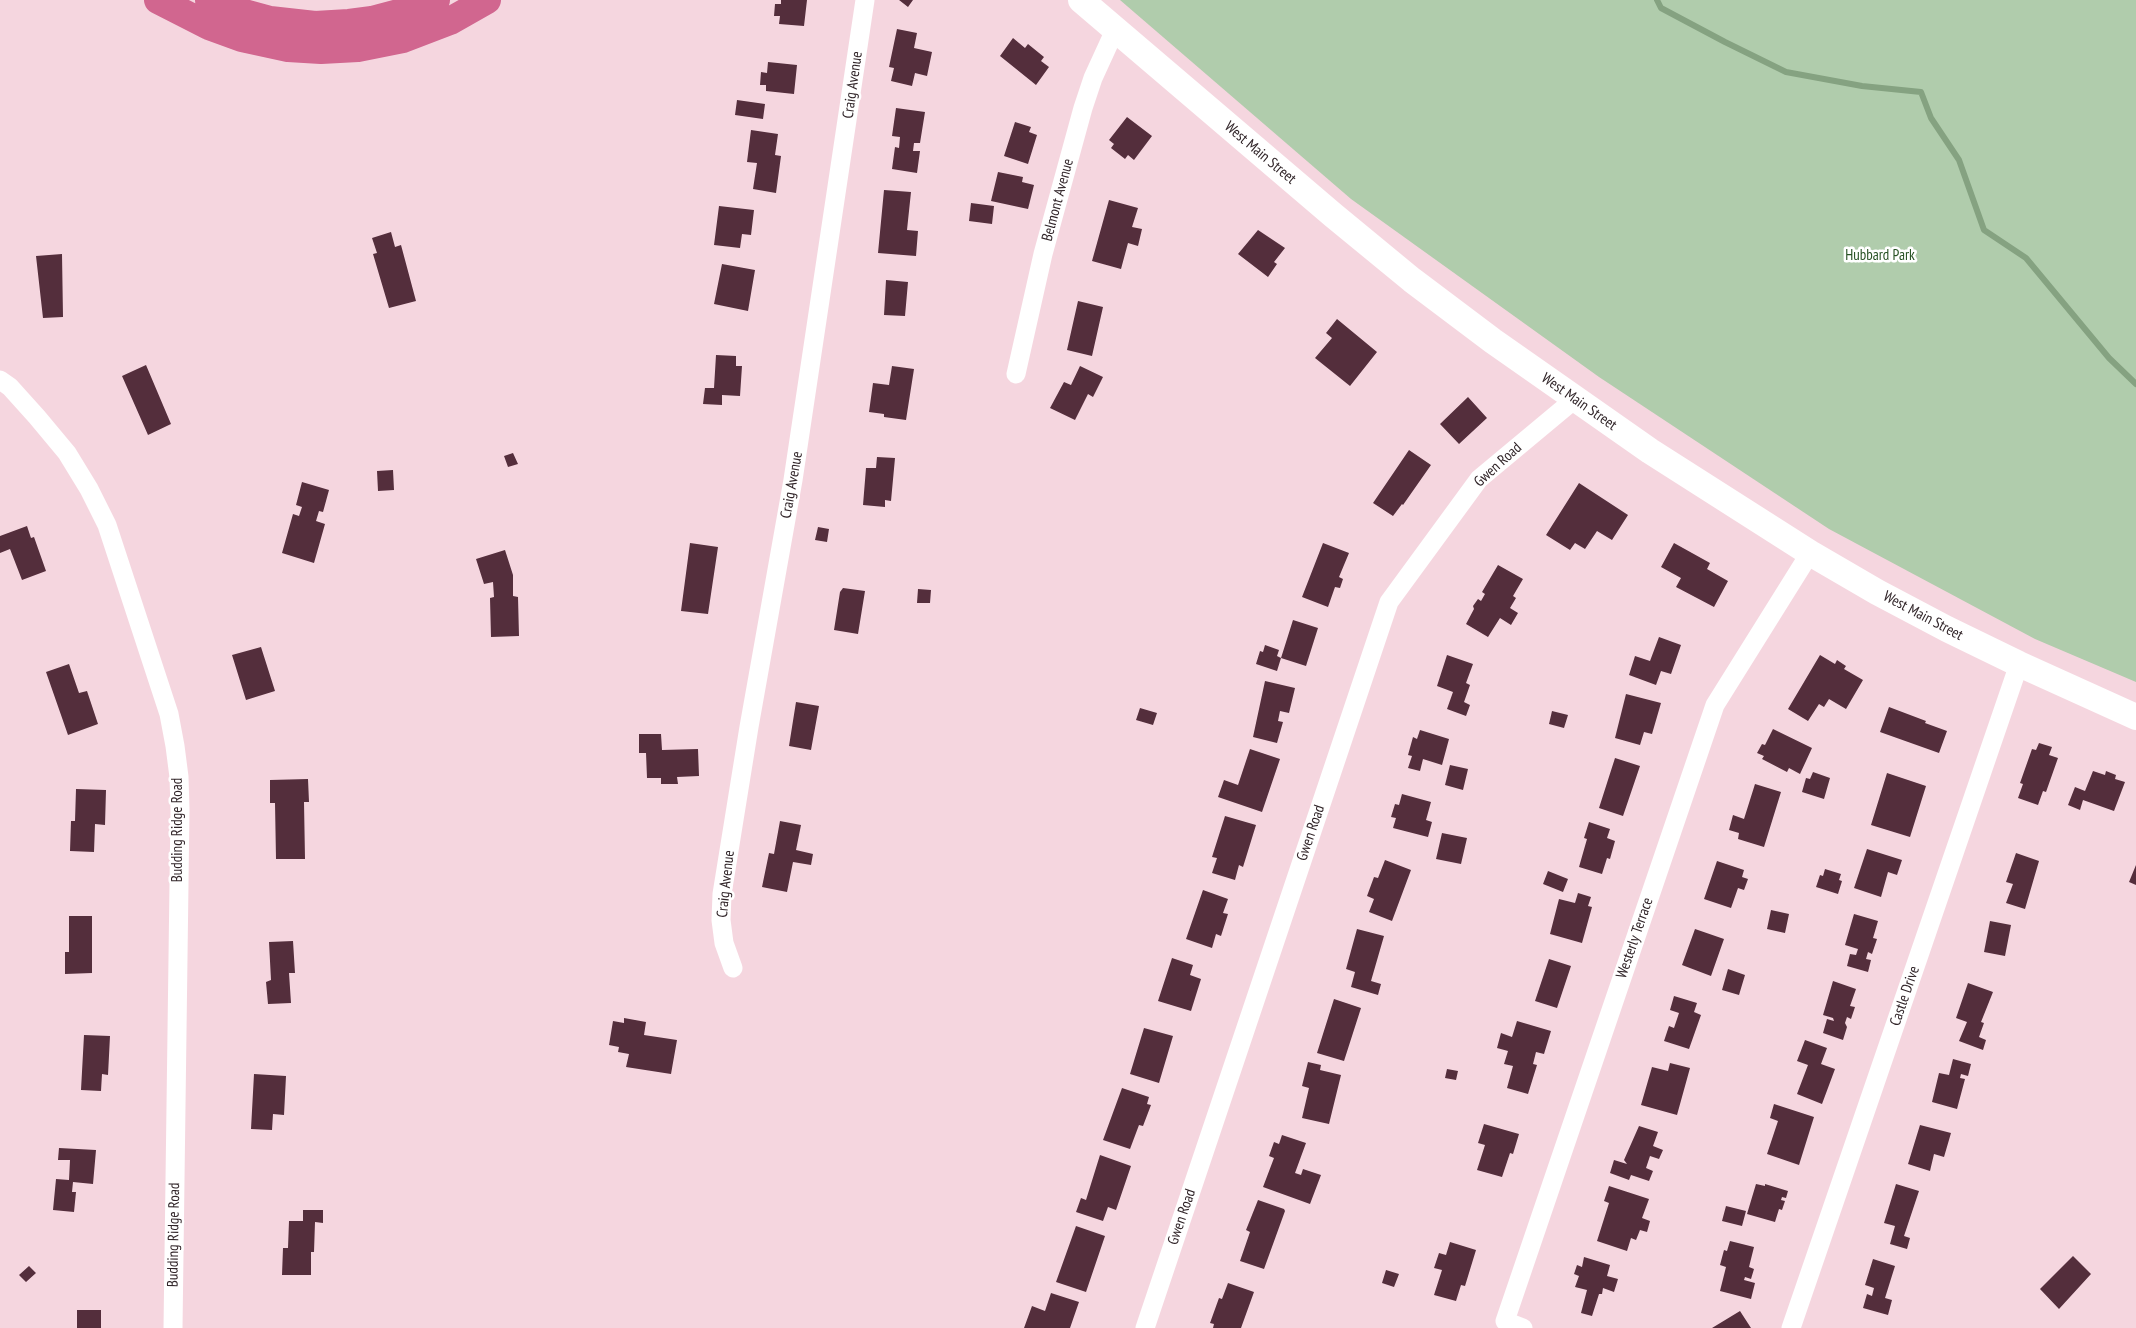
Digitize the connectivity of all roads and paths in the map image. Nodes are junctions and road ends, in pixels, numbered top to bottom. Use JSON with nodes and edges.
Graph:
{"nodes":[{"id":1,"x":158,"y":0,"type":"edge"},
{"id":2,"x":209,"y":0,"type":"edge"},
{"id":3,"x":436,"y":0,"type":"edge"},
{"id":4,"x":488,"y":0,"type":"edge"},
{"id":5,"x":865,"y":0,"type":"edge"},
{"id":6,"x":1081,"y":0,"type":"edge"},
{"id":7,"x":1115,"y":30,"type":"junction"},
{"id":8,"x":1016,"y":374,"type":"dead end"},
{"id":9,"x":0,"y":380,"type":"edge"},
{"id":10,"x":1575,"y":399,"type":"junction"},
{"id":11,"x":1810,"y":553,"type":"junction"},
{"id":12,"x":2019,"y":664,"type":"junction"},
{"id":13,"x":2136,"y":717,"type":"edge"},
{"id":14,"x":733,"y":968,"type":"dead end"},
{"id":15,"x":173,"y":1328,"type":"edge"},
{"id":16,"x":1145,"y":1328,"type":"edge"},
{"id":17,"x":1523,"y":1328,"type":"edge"},
{"id":18,"x":1791,"y":1328,"type":"edge"}],
"edges":[{"from":1,"to":4,"type":"highway"},
{"from":2,"to":3,"type":"highway"},
{"from":5,"to":14,"type":"street","name":"Craig Avenue"},
{"from":6,"to":7,"type":"main road","name":"West Main Street"},
{"from":7,"to":8,"type":"street","name":"Belmont Avenue"},
{"from":7,"to":10,"type":"main road","name":"West Main Street"},
{"from":9,"to":15,"type":"street","name":"Budding Ridge Road"},
{"from":10,"to":11,"type":"main road","name":"West Main Street"},
{"from":10,"to":16,"type":"street","name":"Gwen Road"},
{"from":11,"to":12,"type":"main road","name":"West Main Street"},
{"from":11,"to":17,"type":"street","name":"Westerly Terrace"},
{"from":12,"to":13,"type":"main road","name":"West Main Street"},
{"from":12,"to":18,"type":"street","name":"Castle Drive"}]}
